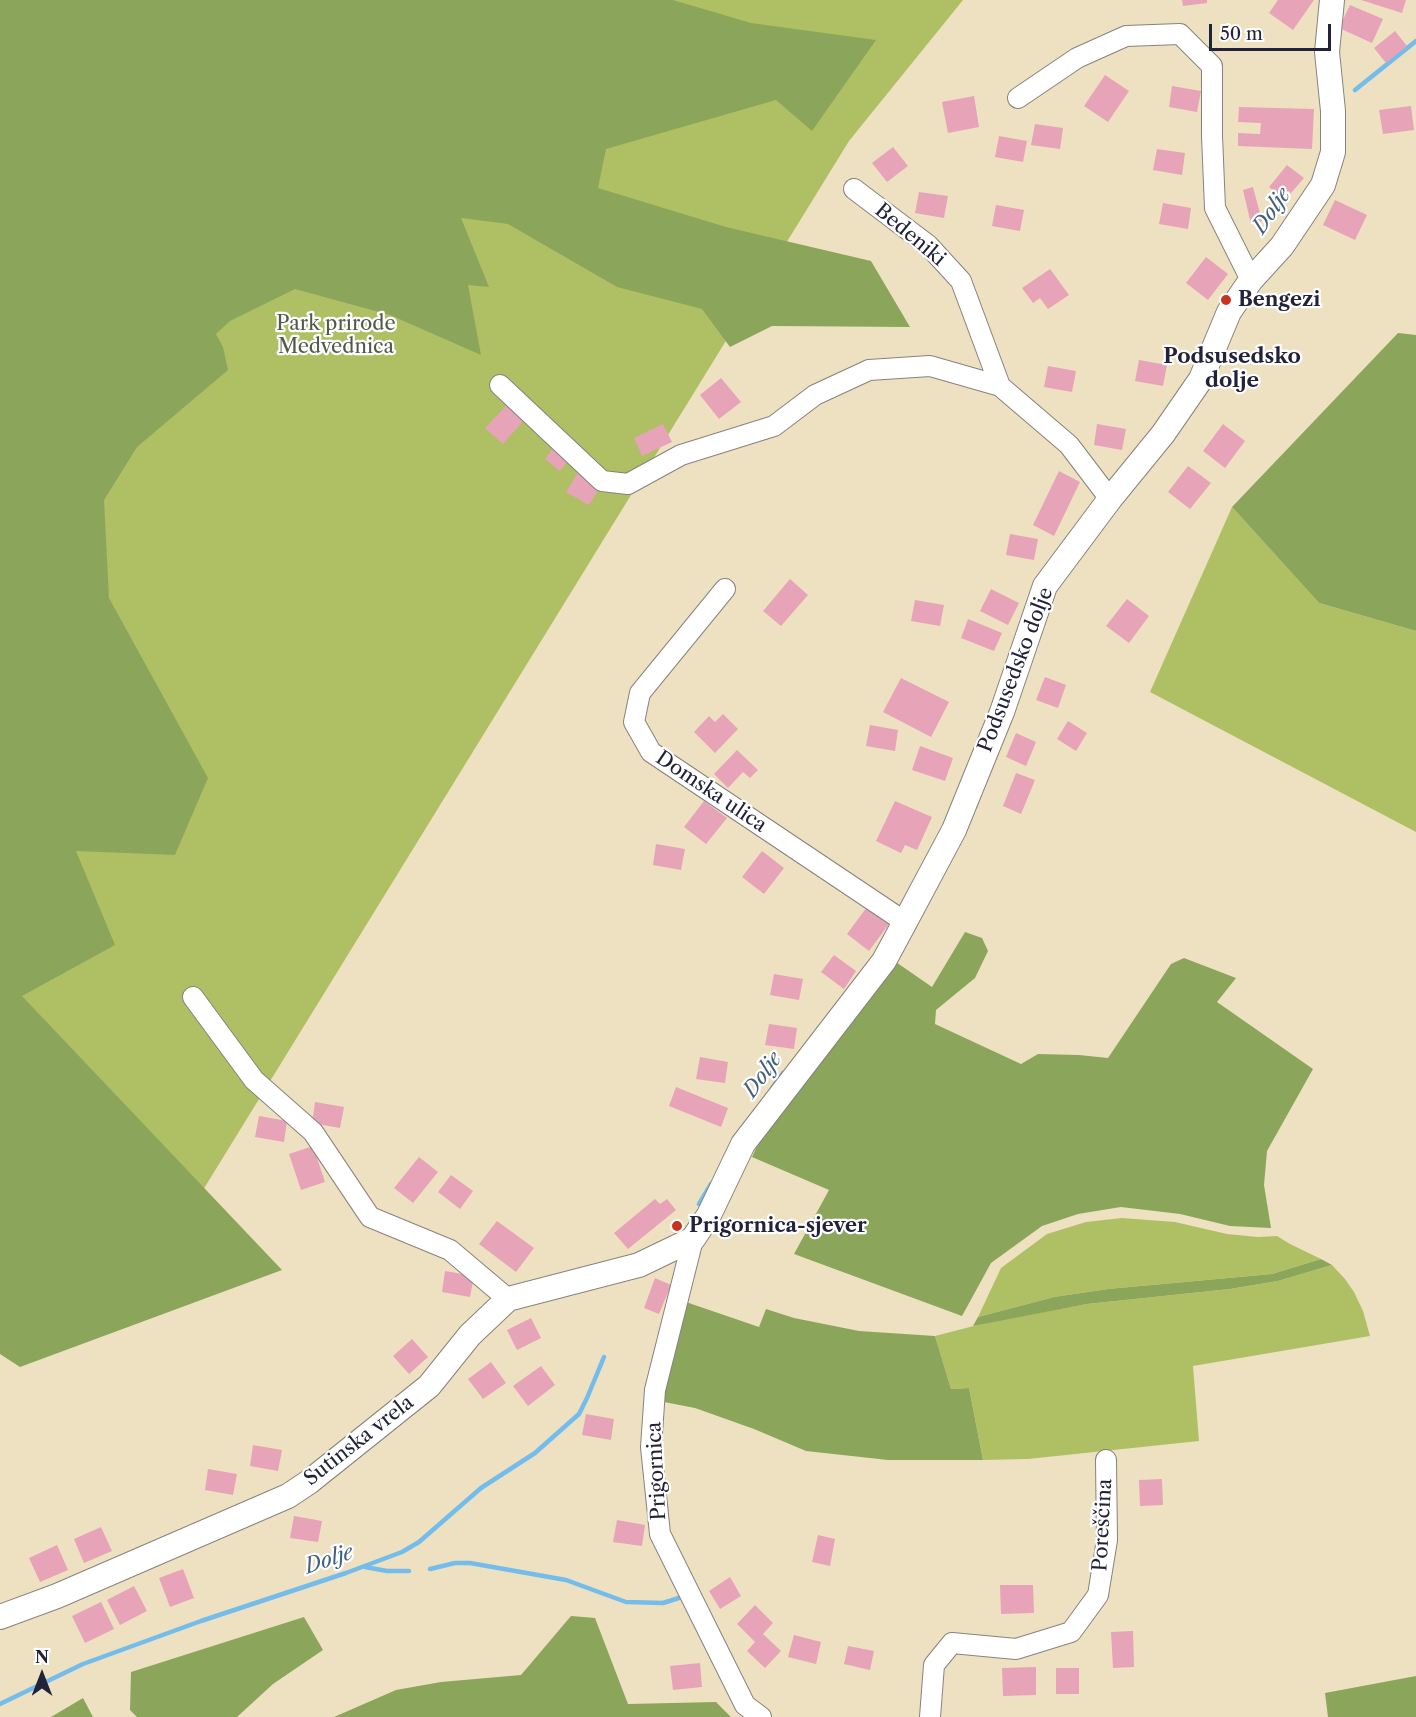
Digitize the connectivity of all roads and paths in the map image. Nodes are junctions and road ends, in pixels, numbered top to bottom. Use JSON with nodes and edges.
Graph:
{"nodes":[{"id":1,"x":1332,"y":0,"type":"edge"},
{"id":2,"x":1018,"y":98,"type":"dead end"},
{"id":3,"x":854,"y":189,"type":"dead end"},
{"id":4,"x":1251,"y":280,"type":"junction"},
{"id":5,"x":500,"y":385,"type":"dead end"},
{"id":6,"x":1000,"y":386,"type":"junction"},
{"id":7,"x":1110,"y":499,"type":"junction"},
{"id":8,"x":725,"y":590,"type":"dead end"},
{"id":9,"x":905,"y":922,"type":"junction"},
{"id":10,"x":193,"y":997,"type":"dead end"},
{"id":11,"x":693,"y":1239,"type":"junction"},
{"id":12,"x":508,"y":1299,"type":"junction"},
{"id":13,"x":1106,"y":1460,"type":"dead end"},
{"id":14,"x":0,"y":1617,"type":"edge"},
{"id":15,"x":761,"y":1717,"type":"edge"},
{"id":16,"x":930,"y":1717,"type":"edge"}],
"edges":[{"from":1,"to":4,"type":"street","name":"Podsusedsko dolje"},
{"from":2,"to":4,"type":"street"},
{"from":3,"to":6,"type":"street","name":"Bedeniki"},
{"from":4,"to":7,"type":"street","name":"Podsusedsko dolje"},
{"from":5,"to":6,"type":"street"},
{"from":6,"to":7,"type":"street"},
{"from":7,"to":9,"type":"street","name":"Podsusedsko dolje"},
{"from":8,"to":9,"type":"street","name":"Domska ulica"},
{"from":9,"to":11,"type":"street","name":"Podsusedsko dolje"},
{"from":10,"to":12,"type":"street"},
{"from":11,"to":12,"type":"street","name":"Sutinska vrela"},
{"from":11,"to":15,"type":"street","name":"Prigornica"},
{"from":12,"to":14,"type":"street","name":"Sutinska vrela"},
{"from":13,"to":16,"type":"street","name":"Poreščina"}]}
